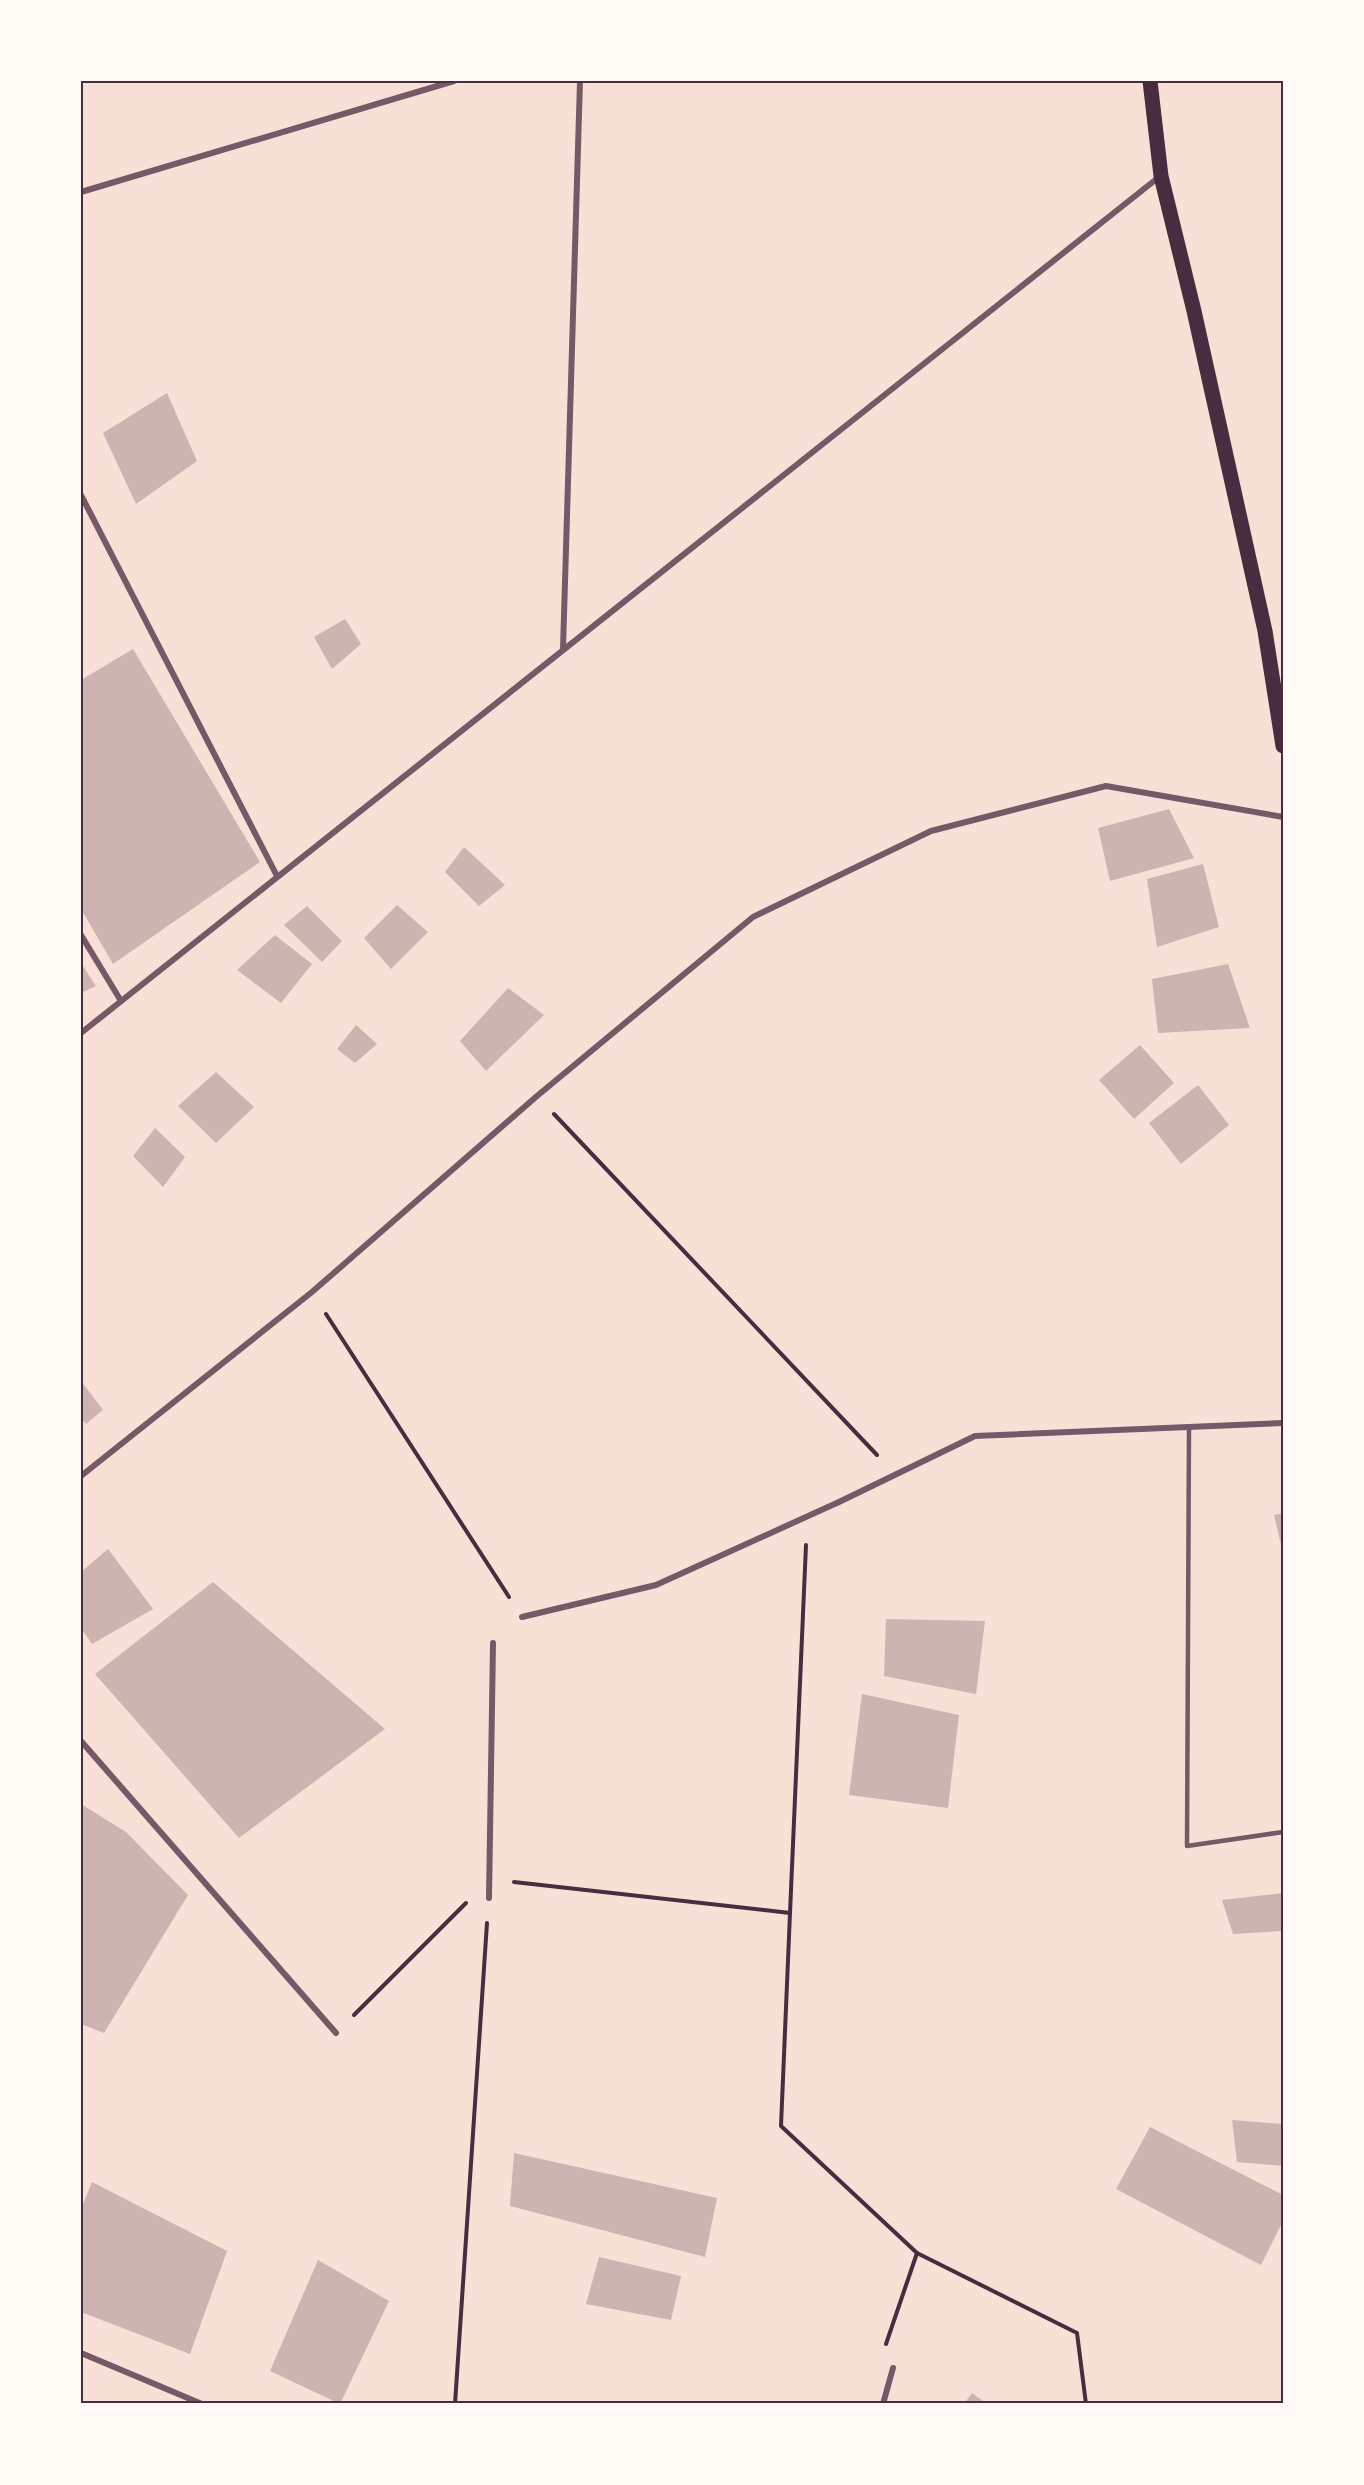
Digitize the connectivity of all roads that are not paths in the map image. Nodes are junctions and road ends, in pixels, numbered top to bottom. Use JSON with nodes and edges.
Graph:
{"nodes":[{"id":1,"x":454,"y":81,"type":"edge"},
{"id":2,"x":580,"y":81,"type":"edge"},
{"id":3,"x":1150,"y":81,"type":"edge"},
{"id":4,"x":1161,"y":176,"type":"junction"},
{"id":5,"x":81,"y":192,"type":"edge"},
{"id":6,"x":81,"y":495,"type":"edge"},
{"id":7,"x":563,"y":649,"type":"junction"},
{"id":8,"x":1283,"y":746,"type":"edge"},
{"id":9,"x":1283,"y":817,"type":"edge"},
{"id":10,"x":277,"y":876,"type":"junction"},
{"id":11,"x":81,"y":935,"type":"edge"},
{"id":12,"x":121,"y":1001,"type":"junction"},
{"id":13,"x":81,"y":1033,"type":"edge"},
{"id":14,"x":1283,"y":1423,"type":"edge"},
{"id":15,"x":1189,"y":1427,"type":"junction"},
{"id":16,"x":81,"y":1476,"type":"edge"},
{"id":17,"x":522,"y":1617,"type":"road end"},
{"id":18,"x":492,"y":1643,"type":"dead end"},
{"id":19,"x":81,"y":1741,"type":"edge"},
{"id":20,"x":1283,"y":1832,"type":"edge"},
{"id":21,"x":489,"y":1898,"type":"road end"},
{"id":22,"x":336,"y":2033,"type":"road end"},
{"id":23,"x":81,"y":2353,"type":"edge"},
{"id":24,"x":893,"y":2368,"type":"dead end"},
{"id":25,"x":202,"y":2404,"type":"edge"},
{"id":26,"x":883,"y":2404,"type":"edge"}],
"edges":[{"from":1,"to":5,"type":"street"},
{"from":2,"to":7,"type":"street"},
{"from":3,"to":4,"type":"main road"},
{"from":4,"to":7,"type":"street"},
{"from":4,"to":8,"type":"main road"},
{"from":6,"to":10,"type":"street"},
{"from":7,"to":10,"type":"street"},
{"from":9,"to":16,"type":"street"},
{"from":10,"to":12,"type":"street"},
{"from":11,"to":12,"type":"street"},
{"from":12,"to":13,"type":"street"},
{"from":14,"to":15,"type":"street"},
{"from":15,"to":17,"type":"street"},
{"from":15,"to":20,"type":"lane"},
{"from":18,"to":21,"type":"street"},
{"from":19,"to":22,"type":"street"},
{"from":23,"to":25,"type":"street"},
{"from":24,"to":26,"type":"street"}]}
